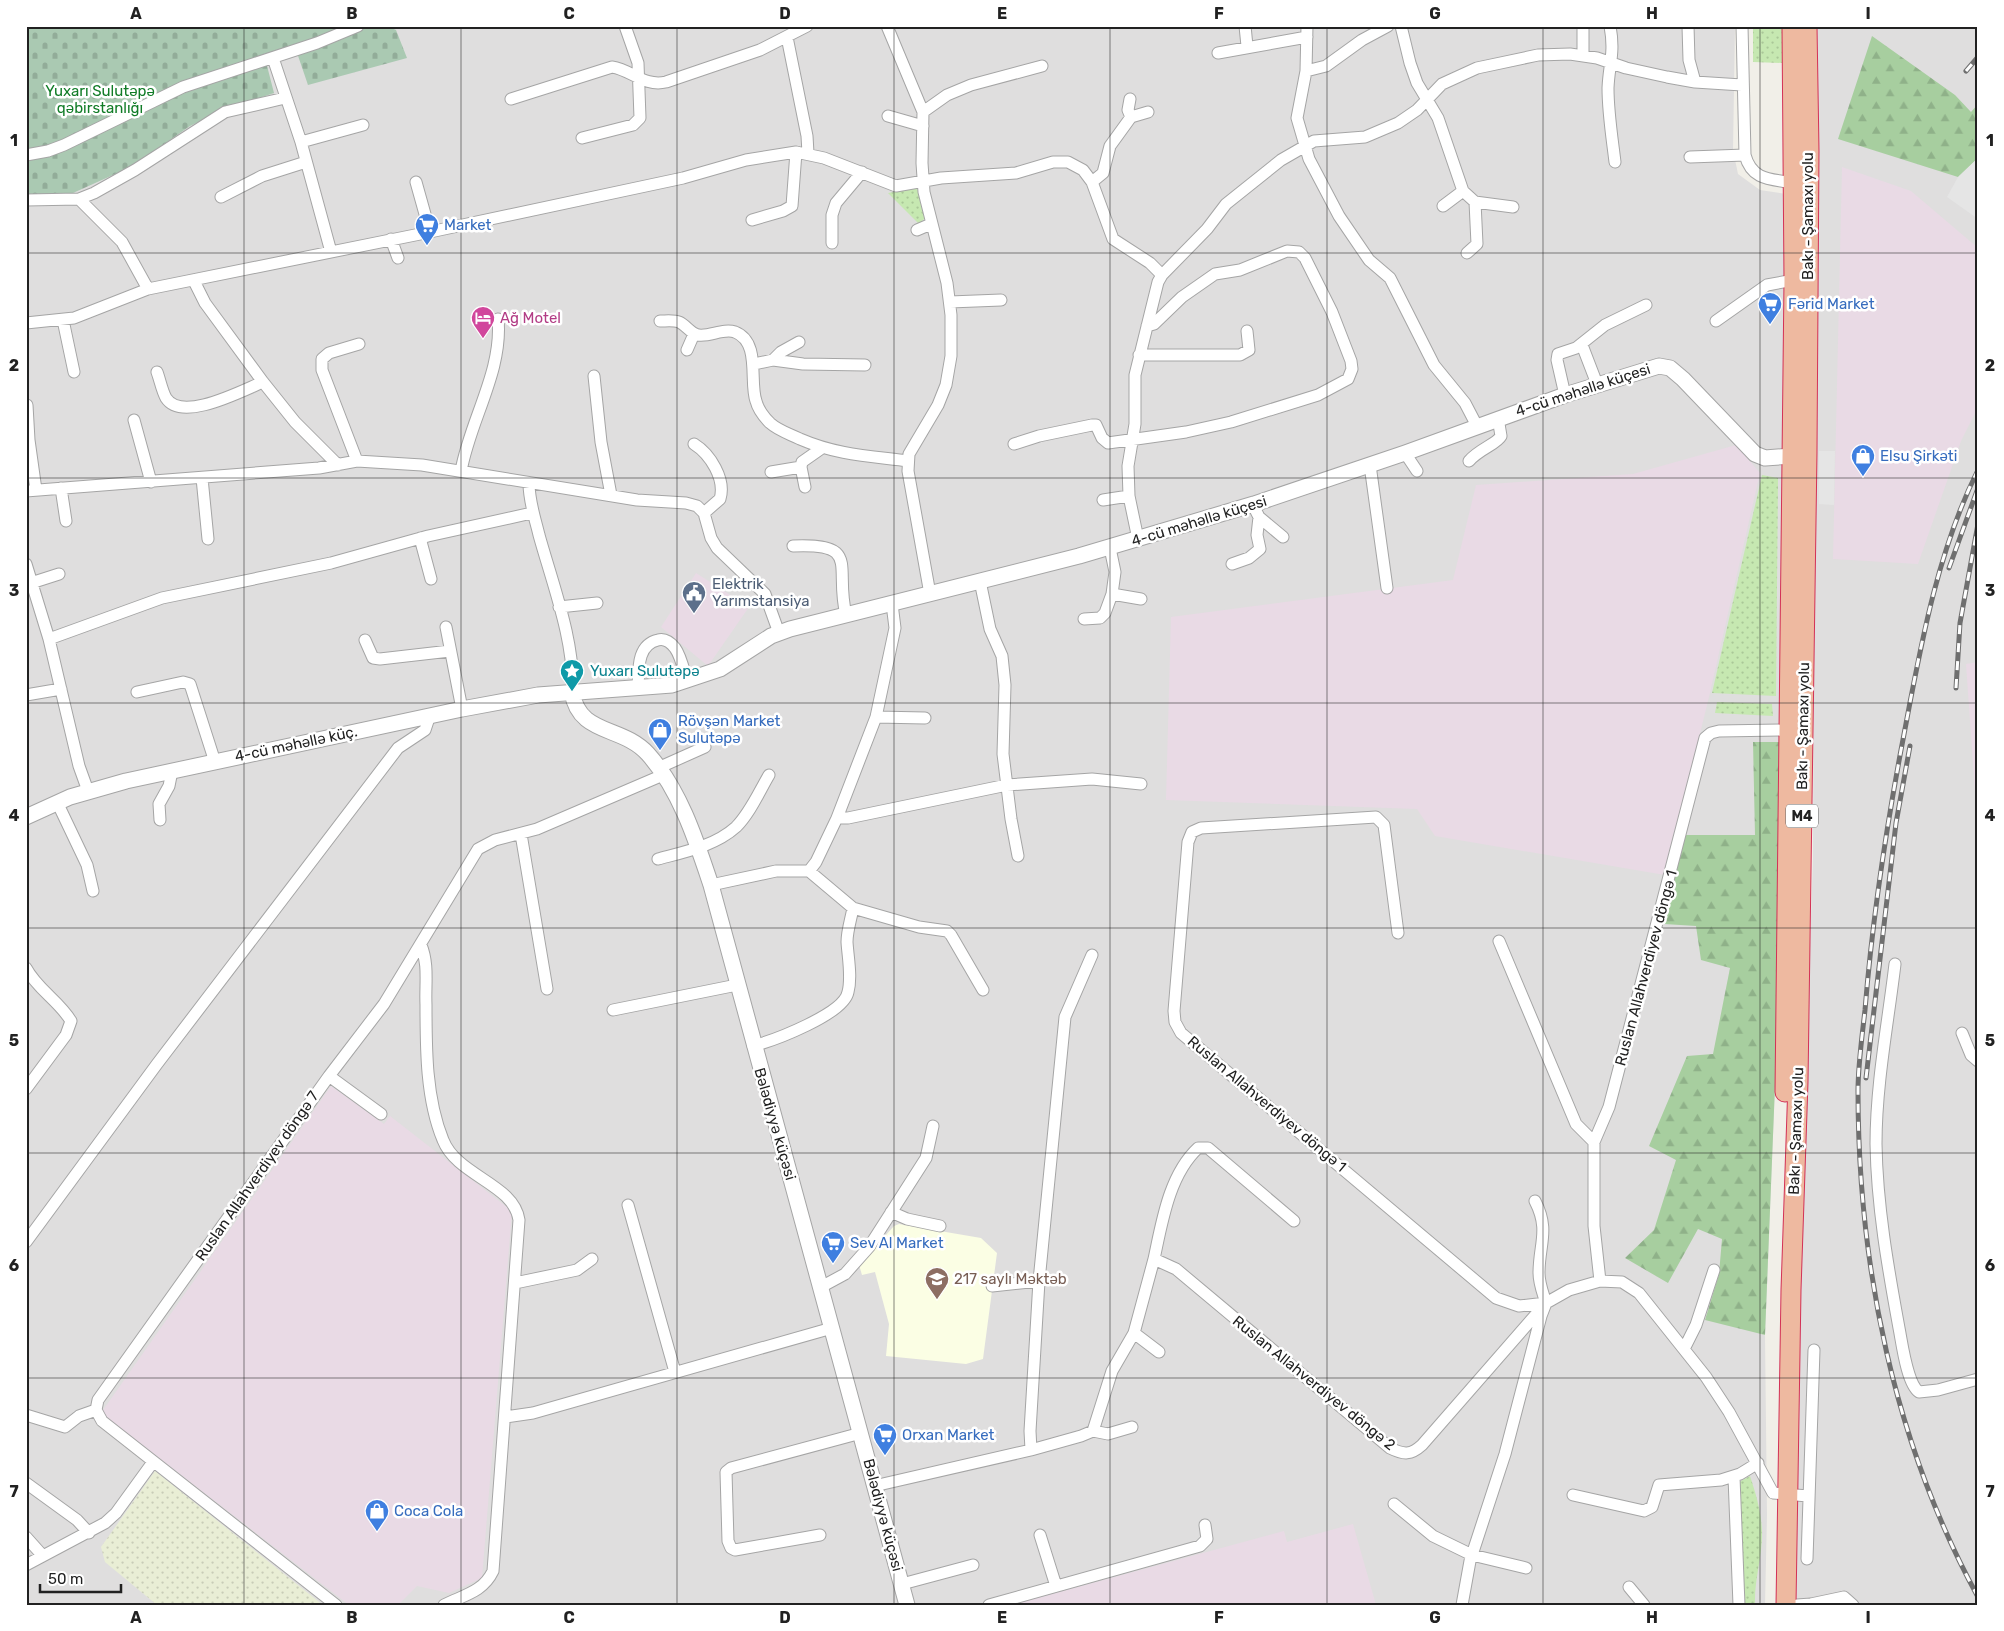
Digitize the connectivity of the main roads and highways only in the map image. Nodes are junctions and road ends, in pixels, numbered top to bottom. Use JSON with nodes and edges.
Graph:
{"nodes":[{"id":1,"x":1792,"y":26,"type":"edge"},
{"id":2,"x":1807,"y":26,"type":"edge"},
{"id":3,"x":1781,"y":1495,"type":"junction"},
{"id":4,"x":1773,"y":1605,"type":"edge"},
{"id":5,"x":1786,"y":1605,"type":"edge"}],
"edges":[{"from":1,"to":3,"type":"highway","name":"Bakı - Şamaxı yolu","number":"M4"},
{"from":2,"to":3,"type":"highway","name":"Bakı - Şamaxı yolu","number":"M4"},
{"from":3,"to":4,"type":"highway","name":"Bakı - Şamaxı yolu","number":"M4"},
{"from":3,"to":5,"type":"highway","name":"Bakı - Şamaxı yolu","number":"M4"}]}
